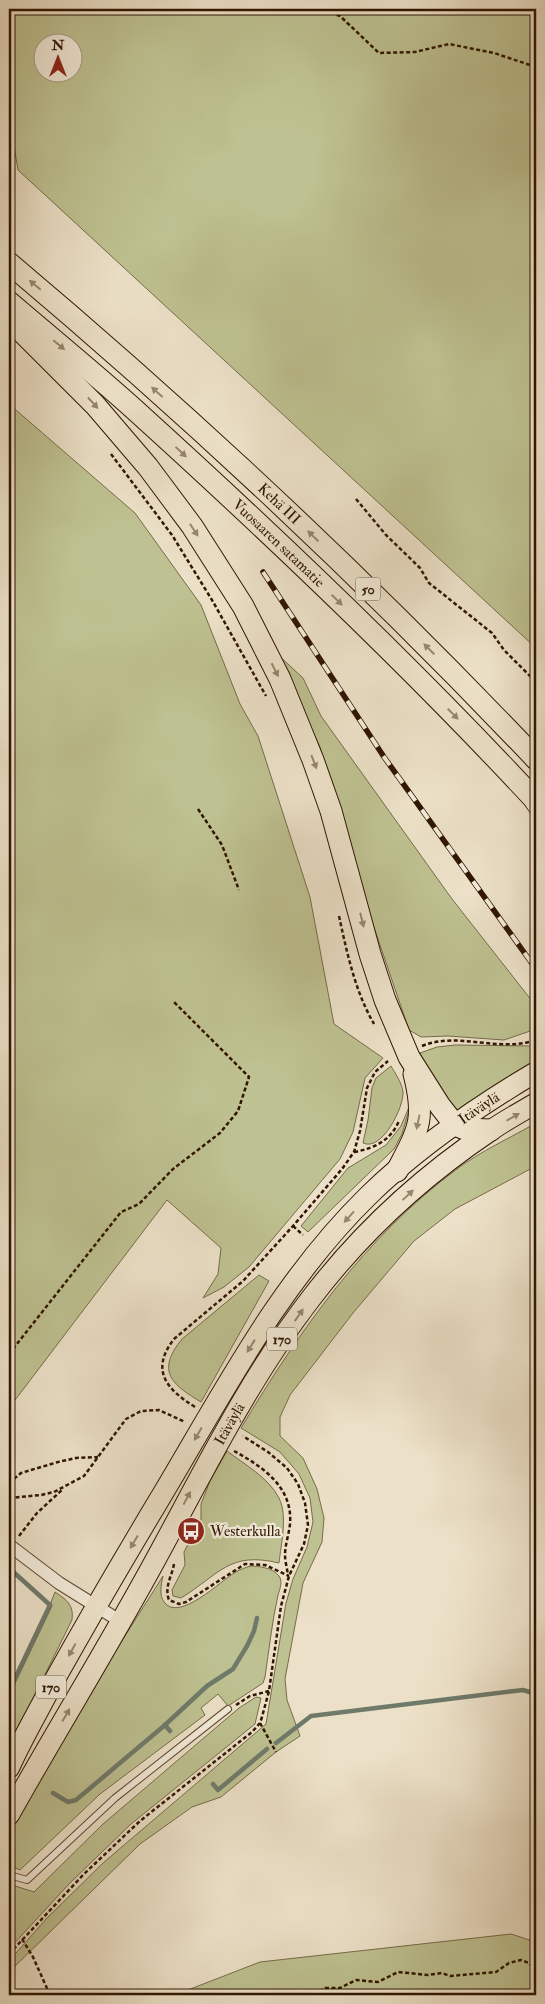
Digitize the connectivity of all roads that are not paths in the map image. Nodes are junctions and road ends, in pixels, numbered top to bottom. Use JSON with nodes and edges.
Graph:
{"nodes":[{"id":1,"x":9,"y":263,"type":"edge"},
{"id":2,"x":9,"y":302,"type":"edge"},
{"id":3,"x":9,"y":319,"type":"edge"},
{"id":4,"x":536,"y":759,"type":"edge"},
{"id":5,"x":500,"y":762,"type":"junction"},
{"id":6,"x":536,"y":801,"type":"edge"},
{"id":7,"x":536,"y":815,"type":"edge"},
{"id":8,"x":413,"y":1052,"type":"junction"},
{"id":9,"x":536,"y":1072,"type":"edge"},
{"id":10,"x":536,"y":1103,"type":"edge"},
{"id":11,"x":455,"y":1125,"type":"junction"},
{"id":12,"x":490,"y":1130,"type":"junction"},
{"id":13,"x":397,"y":1171,"type":"junction"},
{"id":14,"x":10,"y":1546,"type":"edge"},
{"id":15,"x":95,"y":1607,"type":"junction"},
{"id":16,"x":120,"y":1622,"type":"junction"},
{"id":17,"x":228,"y":1709,"type":"road end"},
{"id":18,"x":9,"y":1768,"type":"edge"},
{"id":19,"x":9,"y":1816,"type":"edge"},
{"id":20,"x":9,"y":1875,"type":"edge"}],
"edges":[{"from":4,"to":1,"type":"highway","name":"Kehä III","number":"50","one_way":true},
{"from":2,"to":5,"type":"highway","name":"Vuosaaren satamatie","one_way":true},
{"from":3,"to":8,"type":"highway","one_way":true},
{"from":5,"to":6,"type":"highway","name":"Vuosaaren satamatie"},
{"from":5,"to":7,"type":"lane"},
{"from":8,"to":11,"type":"highway"},
{"from":8,"to":13,"type":"highway","one_way":true},
{"from":9,"to":11,"type":"main road","name":"Itäväylä","number":"170"},
{"from":12,"to":10,"type":"main road","name":"Itäväylä","number":"170","one_way":true},
{"from":11,"to":12,"type":"highway"},
{"from":11,"to":13,"type":"main road","name":"Itäväylä","number":"170"},
{"from":16,"to":12,"type":"main road","name":"Itäväylä","number":"170","one_way":true},
{"from":13,"to":15,"type":"main road","name":"Itäväylä","number":"170","one_way":true},
{"from":14,"to":15,"type":"street"},
{"from":15,"to":16,"type":"street"},
{"from":15,"to":18,"type":"main road","name":"Itäväylä","number":"170","one_way":true},
{"from":19,"to":16,"type":"main road","name":"Itäväylä","number":"170","one_way":true},
{"from":17,"to":20,"type":"lane"}]}
